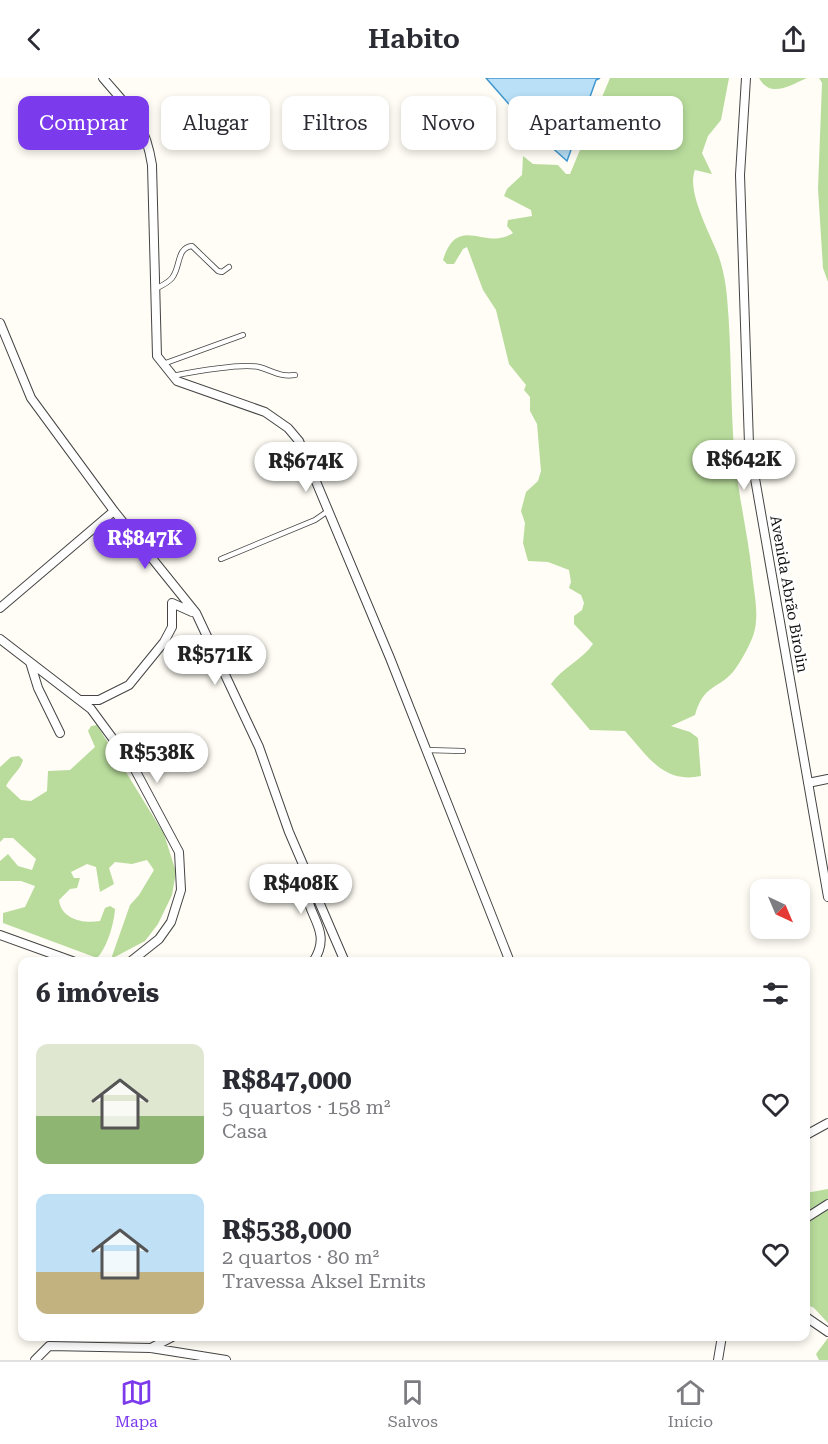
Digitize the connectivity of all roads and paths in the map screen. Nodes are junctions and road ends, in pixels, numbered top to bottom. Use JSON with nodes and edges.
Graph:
{"nodes":[{"id":1,"x":103,"y":78,"type":"edge"},
{"id":2,"x":746,"y":78,"type":"edge"},
{"id":3,"x":229,"y":267,"type":"dead end"},
{"id":4,"x":155,"y":289,"type":"junction"},
{"id":5,"x":0,"y":323,"type":"edge"},
{"id":6,"x":243,"y":335,"type":"dead end"},
{"id":7,"x":164,"y":364,"type":"junction"},
{"id":8,"x":295,"y":375,"type":"dead end"},
{"id":9,"x":172,"y":376,"type":"junction"},
{"id":10,"x":114,"y":511,"type":"junction"},
{"id":11,"x":328,"y":511,"type":"junction"},
{"id":12,"x":221,"y":559,"type":"dead end"},
{"id":13,"x":0,"y":608,"type":"edge"},
{"id":14,"x":196,"y":613,"type":"junction"},
{"id":15,"x":0,"y":639,"type":"edge"},
{"id":16,"x":30,"y":662,"type":"junction"},
{"id":17,"x":80,"y":700,"type":"junction"},
{"id":18,"x":60,"y":733,"type":"dead end"},
{"id":19,"x":426,"y":750,"type":"junction"},
{"id":20,"x":463,"y":751,"type":"dead end"},
{"id":21,"x":828,"y":778,"type":"edge"},
{"id":22,"x":808,"y":783,"type":"junction"},
{"id":23,"x":310,"y":878,"type":"junction"},
{"id":24,"x":828,"y":897,"type":"edge"},
{"id":25,"x":0,"y":935,"type":"edge"},
{"id":26,"x":61,"y":957,"type":"edge"},
{"id":27,"x":136,"y":957,"type":"edge"},
{"id":28,"x":316,"y":957,"type":"edge"},
{"id":29,"x":343,"y":957,"type":"edge"},
{"id":30,"x":508,"y":957,"type":"edge"},
{"id":31,"x":828,"y":1123,"type":"edge"},
{"id":32,"x":810,"y":1133,"type":"edge"},
{"id":33,"x":828,"y":1204,"type":"edge"},
{"id":34,"x":810,"y":1215,"type":"edge"},
{"id":35,"x":810,"y":1320,"type":"edge"},
{"id":36,"x":828,"y":1332,"type":"edge"},
{"id":37,"x":164,"y":1341,"type":"edge"},
{"id":38,"x":721,"y":1341,"type":"edge"},
{"id":39,"x":151,"y":1348,"type":"junction"},
{"id":40,"x":35,"y":1360,"type":"edge"},
{"id":41,"x":226,"y":1360,"type":"edge"},
{"id":42,"x":718,"y":1360,"type":"edge"}],
"edges":[{"from":1,"to":4,"type":"street"},
{"from":2,"to":22,"type":"street","name":"Avenida Abrão Birolin"},
{"from":3,"to":4,"type":"lane"},
{"from":4,"to":7,"type":"street"},
{"from":5,"to":10,"type":"street"},
{"from":6,"to":7,"type":"lane"},
{"from":7,"to":9,"type":"street"},
{"from":8,"to":9,"type":"lane"},
{"from":9,"to":11,"type":"street"},
{"from":10,"to":13,"type":"street"},
{"from":10,"to":14,"type":"street"},
{"from":11,"to":12,"type":"lane"},
{"from":11,"to":19,"type":"street"},
{"from":14,"to":17,"type":"street"},
{"from":14,"to":23,"type":"street"},
{"from":15,"to":16,"type":"street"},
{"from":16,"to":17,"type":"street"},
{"from":16,"to":18,"type":"street"},
{"from":17,"to":27,"type":"street"},
{"from":19,"to":20,"type":"lane"},
{"from":19,"to":30,"type":"street"},
{"from":21,"to":22,"type":"street"},
{"from":22,"to":24,"type":"street","name":"Avenida Abrão Birolin"},
{"from":23,"to":28,"type":"street"},
{"from":23,"to":29,"type":"street"},
{"from":25,"to":26,"type":"street"},
{"from":31,"to":32,"type":"street"},
{"from":33,"to":34,"type":"street"},
{"from":35,"to":36,"type":"street"},
{"from":37,"to":39,"type":"street"},
{"from":38,"to":42,"type":"street"},
{"from":39,"to":40,"type":"street"},
{"from":39,"to":41,"type":"street"}]}
